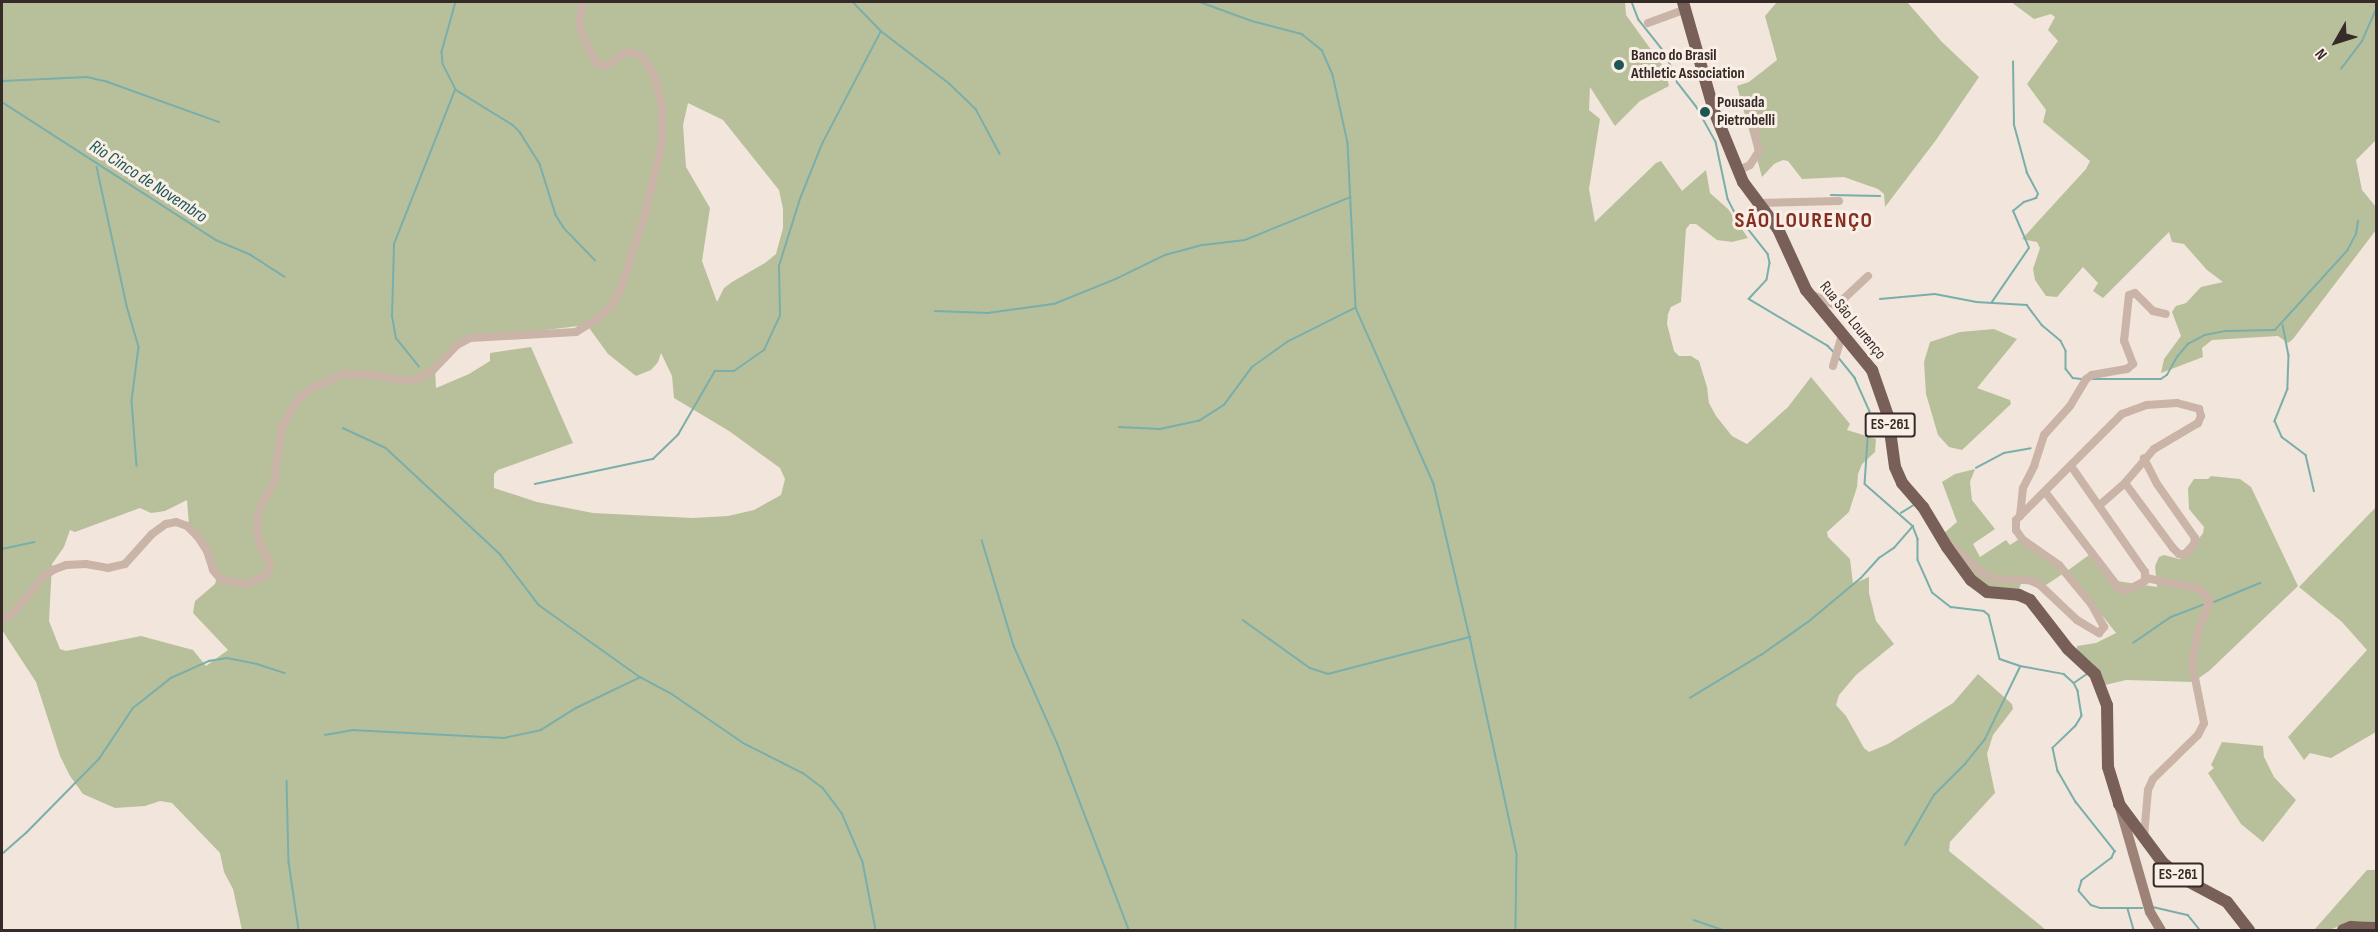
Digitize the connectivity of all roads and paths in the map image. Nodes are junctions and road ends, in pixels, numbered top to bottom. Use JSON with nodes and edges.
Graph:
{"nodes":[{"id":1,"x":583,"y":2,"type":"edge"},
{"id":2,"x":1685,"y":5,"type":"edge"},
{"id":3,"x":1648,"y":23,"type":"dead end"},
{"id":4,"x":1749,"y":102,"type":"dead end"},
{"id":5,"x":1738,"y":171,"type":"junction"},
{"id":6,"x":1839,"y":201,"type":"dead end"},
{"id":7,"x":1756,"y":203,"type":"junction"},
{"id":8,"x":1868,"y":276,"type":"dead end"},
{"id":9,"x":1806,"y":290,"type":"junction"},
{"id":10,"x":2166,"y":314,"type":"dead end"},
{"id":11,"x":1842,"y":334,"type":"junction"},
{"id":12,"x":1834,"y":363,"type":"dead end"},
{"id":13,"x":2145,"y":458,"type":"junction"},
{"id":14,"x":2071,"y":466,"type":"junction"},
{"id":15,"x":2125,"y":483,"type":"junction"},
{"id":16,"x":2046,"y":493,"type":"junction"},
{"id":17,"x":2100,"y":505,"type":"junction"},
{"id":18,"x":2019,"y":516,"type":"junction"},
{"id":19,"x":1941,"y":537,"type":"junction"},
{"id":20,"x":2146,"y":578,"type":"junction"},
{"id":21,"x":2,"y":621,"type":"edge"},
{"id":22,"x":2120,"y":804,"type":"junction"},
{"id":23,"x":2144,"y":837,"type":"junction"},
{"id":24,"x":2376,"y":928,"type":"edge"},
{"id":25,"x":2161,"y":930,"type":"edge"},
{"id":26,"x":2249,"y":930,"type":"edge"},
{"id":27,"x":2343,"y":930,"type":"edge"}],
"edges":[{"from":1,"to":21,"type":"street"},
{"from":2,"to":3,"type":"street"},
{"from":2,"to":5,"type":"main road","name":"Rua São Lourenço","number":"ES-261"},
{"from":4,"to":5,"type":"street"},
{"from":5,"to":7,"type":"main road","name":"Rua São Lourenço","number":"ES-261"},
{"from":6,"to":7,"type":"street"},
{"from":7,"to":9,"type":"main road","name":"Rua São Lourenço","number":"ES-261"},
{"from":8,"to":9,"type":"street"},
{"from":9,"to":11,"type":"main road","name":"Rua São Lourenço","number":"ES-261"},
{"from":10,"to":18,"type":"street"},
{"from":11,"to":12,"type":"street"},
{"from":11,"to":19,"type":"main road","name":"Rua São Lourenço","number":"ES-261"},
{"from":13,"to":14,"type":"street"},
{"from":13,"to":15,"type":"street"},
{"from":13,"to":15,"type":"street"},
{"from":14,"to":16,"type":"street"},
{"from":14,"to":17,"type":"street"},
{"from":15,"to":17,"type":"street"},
{"from":16,"to":18,"type":"street"},
{"from":16,"to":20,"type":"street"},
{"from":17,"to":20,"type":"street"},
{"from":18,"to":19,"type":"street"},
{"from":19,"to":22,"type":"main road","name":"Rua São Lourenço","number":"ES-261"},
{"from":20,"to":23,"type":"street"},
{"from":22,"to":23,"type":"main road","number":"ES-261"},
{"from":22,"to":25,"type":"street"},
{"from":23,"to":26,"type":"main road","number":"ES-261"},
{"from":24,"to":27,"type":"main road"}]}
